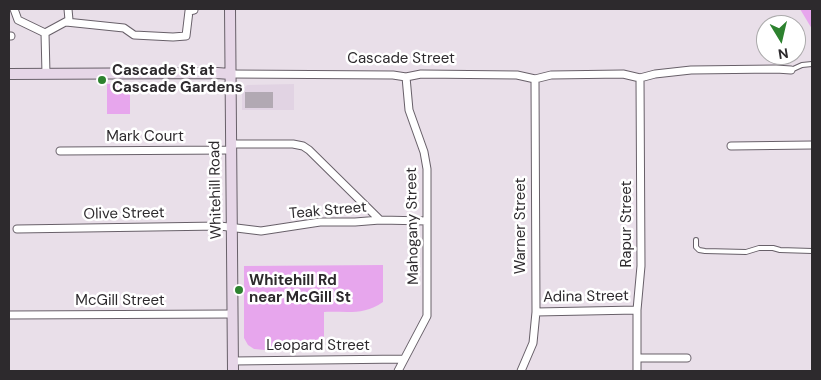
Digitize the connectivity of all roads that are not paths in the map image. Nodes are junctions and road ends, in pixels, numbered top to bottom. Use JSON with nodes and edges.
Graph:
{"nodes":[{"id":1,"x":14,"y":9,"type":"edge"},
{"id":2,"x":68,"y":9,"type":"edge"},
{"id":3,"x":230,"y":9,"type":"edge"},
{"id":4,"x":194,"y":10,"type":"edge"},
{"id":5,"x":66,"y":22,"type":"junction"},
{"id":6,"x":45,"y":33,"type":"junction"},
{"id":7,"x":812,"y":64,"type":"edge"},
{"id":8,"x":791,"y":70,"type":"joint"},
{"id":9,"x":9,"y":74,"type":"edge"},
{"id":10,"x":46,"y":74,"type":"junction"},
{"id":11,"x":230,"y":74,"type":"junction"},
{"id":12,"x":406,"y":77,"type":"junction"},
{"id":13,"x":640,"y":78,"type":"junction"},
{"id":14,"x":534,"y":79,"type":"junction"},
{"id":15,"x":731,"y":146,"type":"dead end"},
{"id":16,"x":812,"y":146,"type":"edge"},
{"id":17,"x":231,"y":147,"type":"junction"},
{"id":18,"x":60,"y":151,"type":"dead end"},
{"id":19,"x":380,"y":220,"type":"junction"},
{"id":20,"x":427,"y":221,"type":"junction"},
{"id":21,"x":232,"y":228,"type":"junction"},
{"id":22,"x":17,"y":229,"type":"dead end"},
{"id":23,"x":696,"y":240,"type":"dead end"},
{"id":24,"x":812,"y":251,"type":"edge"},
{"id":25,"x":638,"y":310,"type":"junction"},
{"id":26,"x":536,"y":312,"type":"junction"},
{"id":27,"x":232,"y":314,"type":"junction"},
{"id":28,"x":9,"y":315,"type":"edge"},
{"id":29,"x":637,"y":358,"type":"junction"},
{"id":30,"x":687,"y":358,"type":"dead end"},
{"id":31,"x":404,"y":360,"type":"junction"},
{"id":32,"x":233,"y":366,"type":"edge"},
{"id":33,"x":398,"y":371,"type":"edge"},
{"id":34,"x":521,"y":371,"type":"edge"},
{"id":35,"x":637,"y":371,"type":"edge"}],
"edges":[{"from":1,"to":6,"type":"street"},
{"from":2,"to":5,"type":"street"},
{"from":3,"to":11,"type":"street","name":"Whitehill Road"},
{"from":4,"to":5,"type":"street"},
{"from":5,"to":6,"type":"street"},
{"from":6,"to":10,"type":"street"},
{"from":7,"to":8,"type":"lane"},
{"from":8,"to":13,"type":"street","name":"Cascade Street"},
{"from":9,"to":10,"type":"street","name":"Cascade Street"},
{"from":10,"to":11,"type":"street","name":"Cascade Street"},
{"from":11,"to":12,"type":"street","name":"Cascade Street"},
{"from":11,"to":17,"type":"street","name":"Whitehill Road"},
{"from":12,"to":14,"type":"street","name":"Cascade Street"},
{"from":12,"to":20,"type":"street","name":"Mahogany Street"},
{"from":13,"to":14,"type":"street","name":"Cascade Street"},
{"from":13,"to":25,"type":"street","name":"Rapur Street"},
{"from":14,"to":26,"type":"street","name":"Warner Street"},
{"from":15,"to":16,"type":"street"},
{"from":17,"to":18,"type":"street","name":"Mark Court"},
{"from":17,"to":19,"type":"street","name":"Mark Court"},
{"from":17,"to":21,"type":"street","name":"Whitehill Road"},
{"from":19,"to":20,"type":"street","name":"Teak Street"},
{"from":19,"to":21,"type":"street","name":"Teak Street"},
{"from":20,"to":31,"type":"street","name":"Mahogany Street"},
{"from":21,"to":22,"type":"street","name":"Olive Street"},
{"from":21,"to":27,"type":"street","name":"Whitehill Road"},
{"from":23,"to":24,"type":"lane"},
{"from":25,"to":26,"type":"street","name":"Adina Street"},
{"from":25,"to":29,"type":"street","name":"Rapur Street"},
{"from":26,"to":34,"type":"street","name":"Warner Street"},
{"from":27,"to":28,"type":"street","name":"McGill Street"},
{"from":27,"to":32,"type":"street","name":"Whitehill Road"},
{"from":29,"to":30,"type":"street"},
{"from":29,"to":35,"type":"street","name":"Rapur Street"},
{"from":31,"to":32,"type":"street","name":"Leopard Street"},
{"from":31,"to":33,"type":"street","name":"Mahogany Street"}]}
